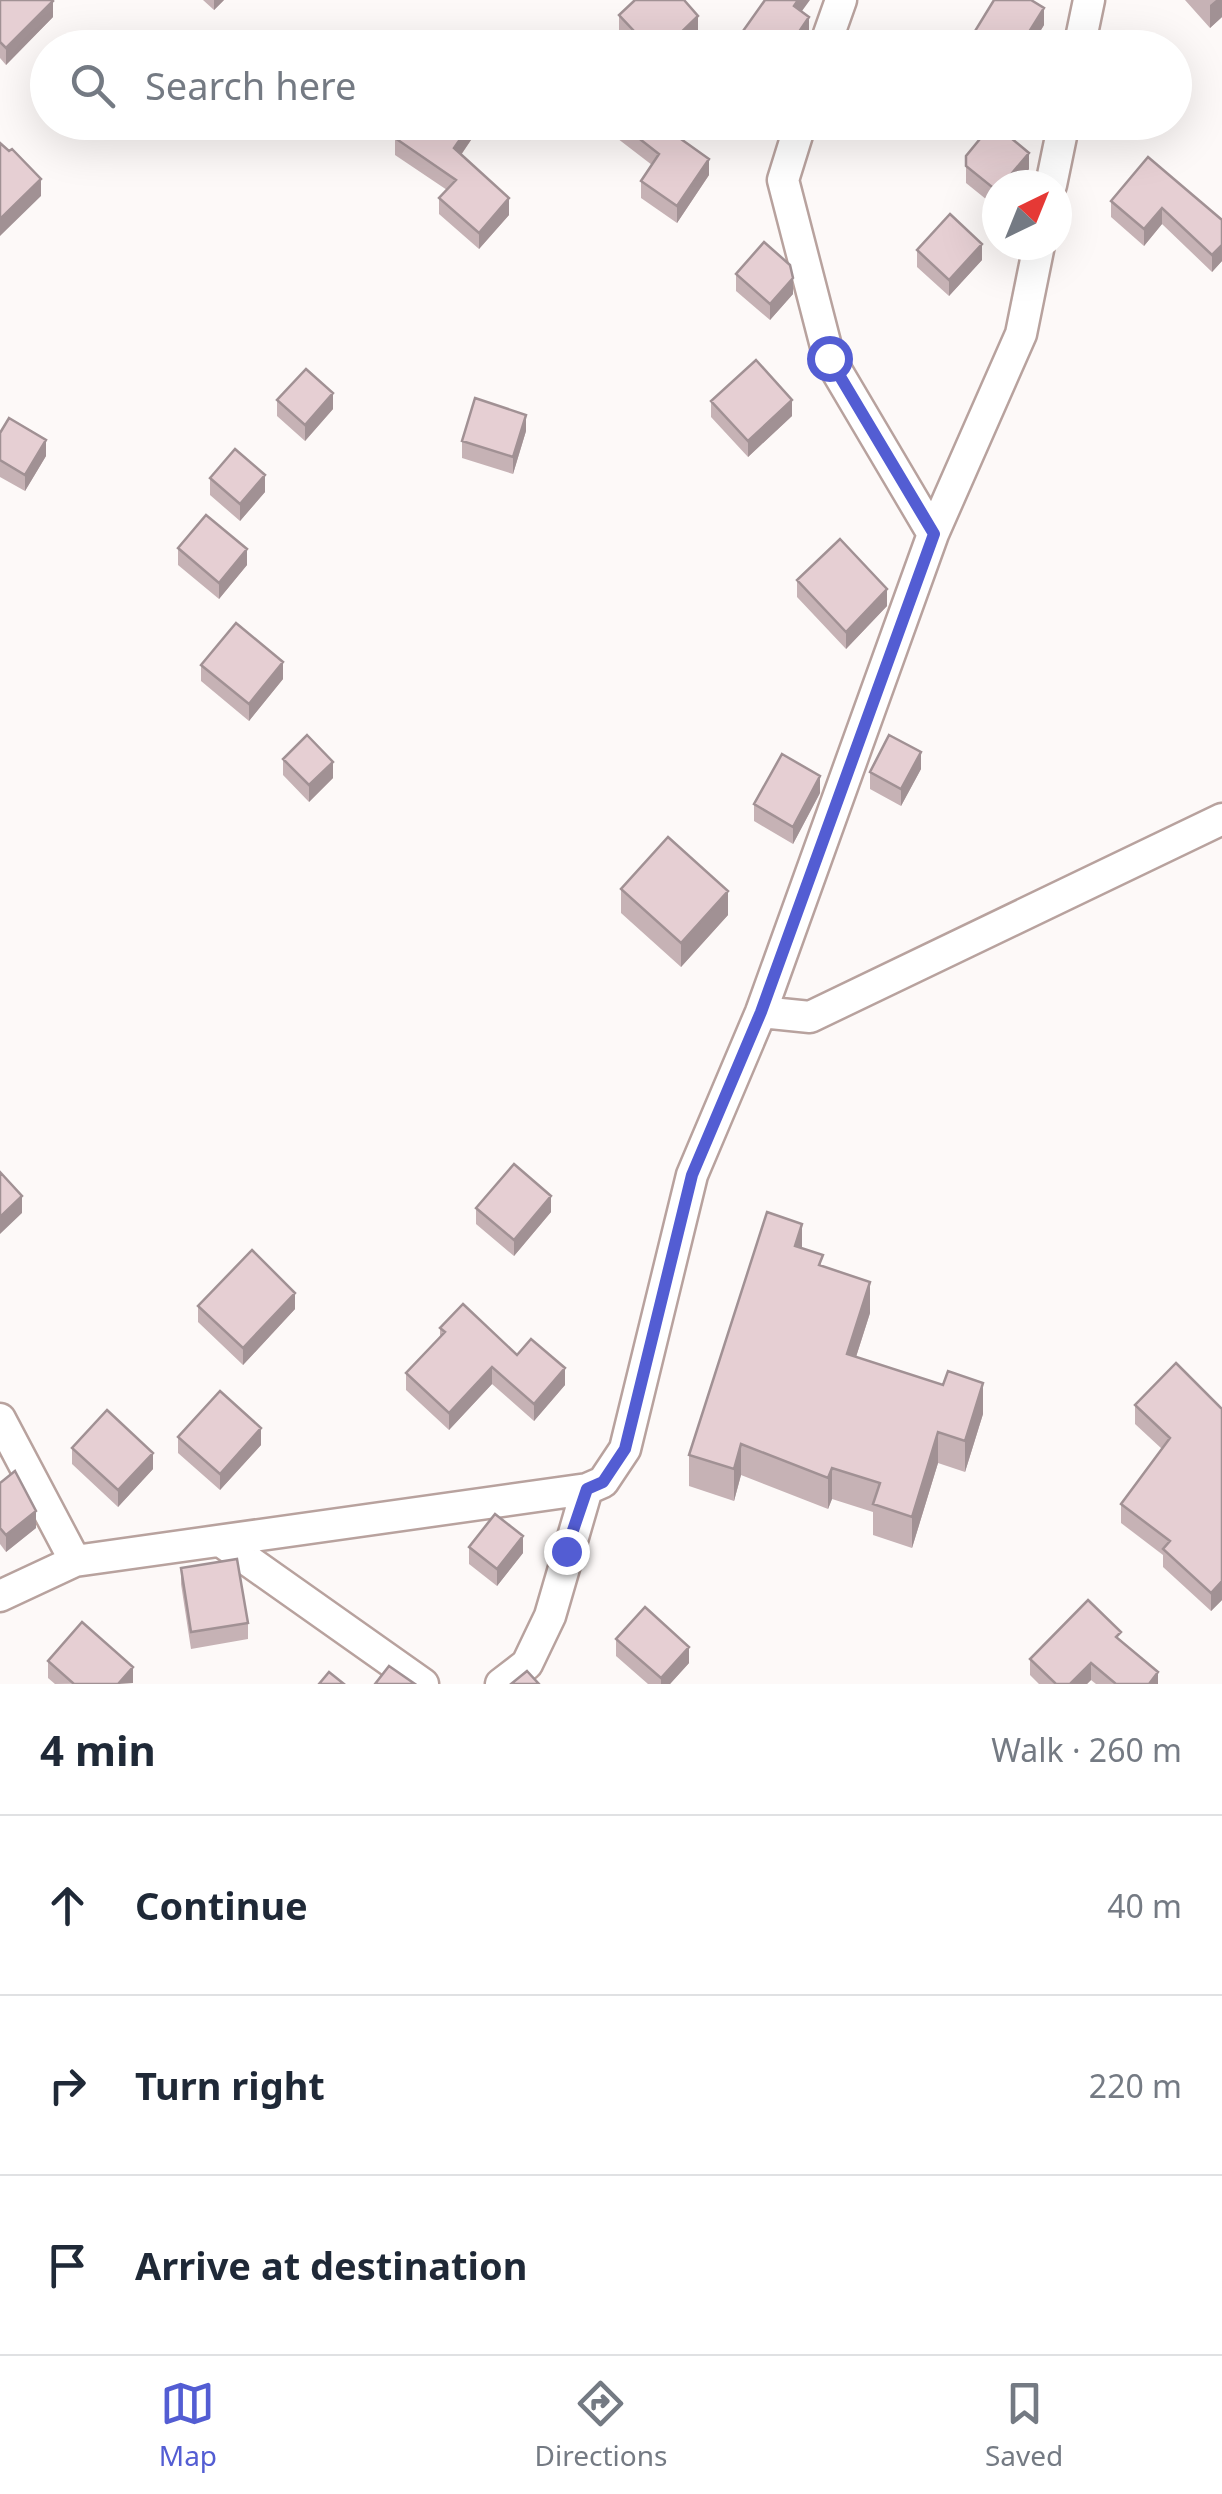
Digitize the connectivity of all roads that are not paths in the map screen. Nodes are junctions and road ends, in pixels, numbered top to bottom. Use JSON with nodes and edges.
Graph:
{"nodes":[{"id":1,"x":841,"y":0,"type":"edge"},
{"id":2,"x":1089,"y":0,"type":"edge"},
{"id":3,"x":830,"y":30,"type":"edge"},
{"id":4,"x":1083,"y":30,"type":"edge"},
{"id":5,"x":795,"y":140,"type":"edge"},
{"id":6,"x":1060,"y":140,"type":"edge"},
{"id":7,"x":1054,"y":170,"type":"edge"},
{"id":8,"x":1036,"y":260,"type":"edge"},
{"id":9,"x":934,"y":534,"type":"junction"},
{"id":10,"x":1222,"y":819,"type":"edge"},
{"id":11,"x":761,"y":1012,"type":"junction"},
{"id":12,"x":0,"y":1419,"type":"edge"},
{"id":13,"x":587,"y":1489,"type":"junction"},
{"id":14,"x":222,"y":1542,"type":"junction"},
{"id":15,"x":76,"y":1561,"type":"junction"},
{"id":16,"x":0,"y":1596,"type":"edge"},
{"id":17,"x":423,"y":1684,"type":"edge"},
{"id":18,"x":502,"y":1684,"type":"edge"}],
"edges":[{"from":1,"to":3,"type":"street"},
{"from":2,"to":4,"type":"street"},
{"from":5,"to":9,"type":"street"},
{"from":6,"to":7,"type":"street"},
{"from":8,"to":9,"type":"street"},
{"from":9,"to":11,"type":"street"},
{"from":10,"to":11,"type":"street"},
{"from":11,"to":13,"type":"street"},
{"from":12,"to":15,"type":"street"},
{"from":13,"to":14,"type":"street"},
{"from":13,"to":18,"type":"street"},
{"from":14,"to":15,"type":"street"},
{"from":14,"to":17,"type":"street"},
{"from":15,"to":16,"type":"street"}]}
